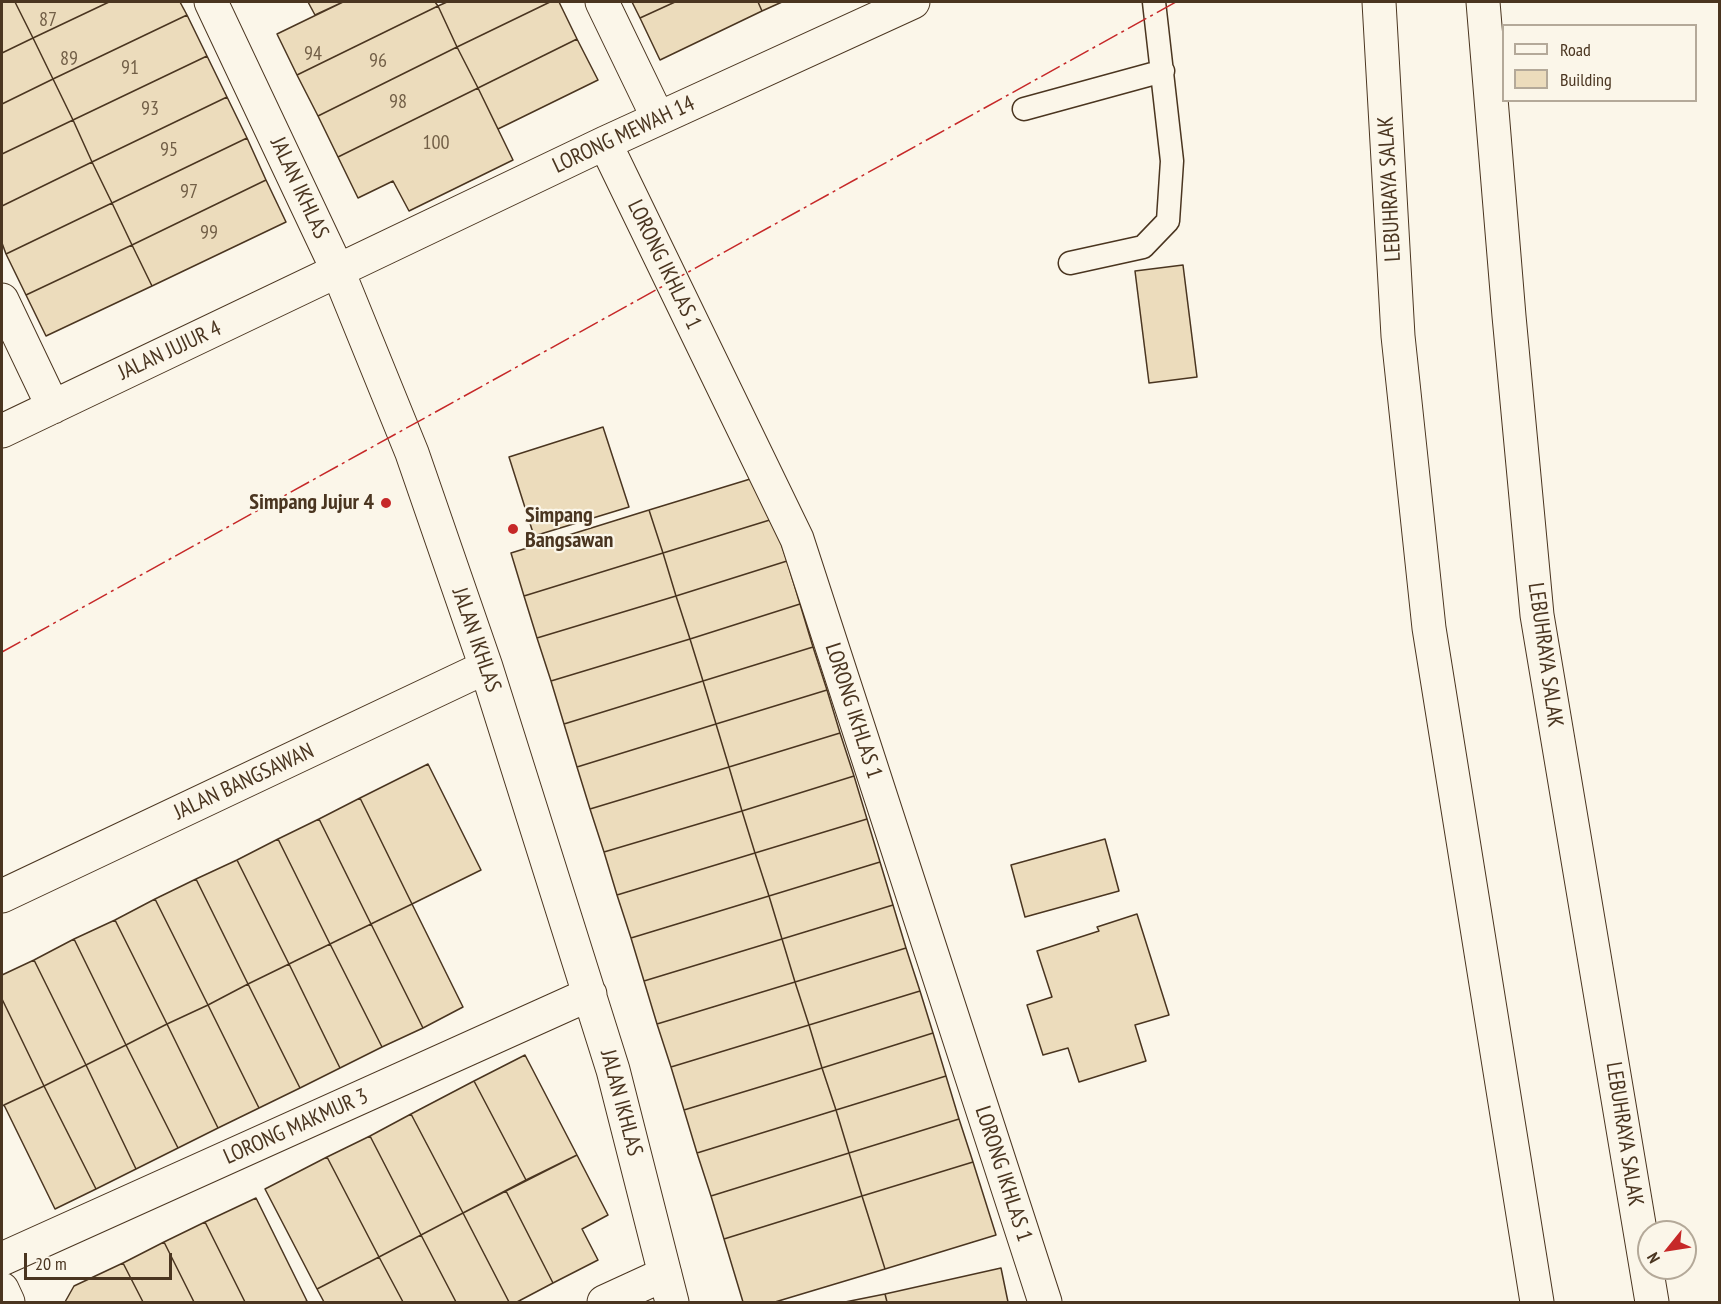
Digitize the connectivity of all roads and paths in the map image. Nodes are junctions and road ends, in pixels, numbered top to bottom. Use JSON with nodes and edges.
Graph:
{"nodes":[{"id":1,"x":212,"y":2,"type":"edge"},
{"id":2,"x":602,"y":2,"type":"edge"},
{"id":3,"x":913,"y":2,"type":"edge"},
{"id":4,"x":1154,"y":2,"type":"edge"},
{"id":5,"x":1379,"y":2,"type":"edge"},
{"id":6,"x":1484,"y":2,"type":"edge"},
{"id":7,"x":1163,"y":71,"type":"junction"},
{"id":8,"x":1024,"y":109,"type":"dead end"},
{"id":9,"x":658,"y":118,"type":"junction"},
{"id":10,"x":605,"y":143,"type":"junction"},
{"id":11,"x":1070,"y":263,"type":"dead end"},
{"id":12,"x":338,"y":271,"type":"junction"},
{"id":13,"x":2,"y":300,"type":"edge"},
{"id":14,"x":53,"y":407,"type":"junction"},
{"id":15,"x":2,"y":431,"type":"edge"},
{"id":16,"x":486,"y":667,"type":"junction"},
{"id":17,"x":2,"y":896,"type":"edge"},
{"id":18,"x":590,"y":994,"type":"junction"},
{"id":19,"x":2,"y":1259,"type":"edge"},
{"id":20,"x":668,"y":1288,"type":"edge"},
{"id":21,"x":2,"y":1289,"type":"edge"},
{"id":22,"x":8,"y":1302,"type":"edge"},
{"id":23,"x":604,"y":1302,"type":"edge"},
{"id":24,"x":1045,"y":1302,"type":"edge"},
{"id":25,"x":1537,"y":1302,"type":"edge"},
{"id":26,"x":1652,"y":1302,"type":"edge"}],
"edges":[{"from":1,"to":12,"type":"main road","name":"JALAN IKHLAS"},
{"from":2,"to":9,"type":"main road"},
{"from":3,"to":9,"type":"main road","name":"LORONG MEWAH 14"},
{"from":4,"to":7,"type":"lane"},
{"from":5,"to":25,"type":"main road","name":"LEBUHRAYA SALAK"},
{"from":6,"to":26,"type":"main road","name":"LEBUHRAYA SALAK"},
{"from":7,"to":8,"type":"lane"},
{"from":7,"to":11,"type":"lane"},
{"from":9,"to":10,"type":"main road","name":"LORONG MEWAH 14"},
{"from":10,"to":12,"type":"main road","name":"LORONG MEWAH 14"},
{"from":10,"to":24,"type":"main road","name":"LORONG IKHLAS 1"},
{"from":12,"to":14,"type":"main road","name":"JALAN JUJUR 4"},
{"from":12,"to":16,"type":"main road","name":"JALAN IKHLAS"},
{"from":13,"to":14,"type":"main road"},
{"from":14,"to":15,"type":"main road","name":"JALAN JUJUR 4"},
{"from":16,"to":17,"type":"main road","name":"JALAN BANGSAWAN"},
{"from":16,"to":18,"type":"main road","name":"JALAN IKHLAS"},
{"from":18,"to":19,"type":"main road","name":"LORONG MAKMUR 3"},
{"from":18,"to":20,"type":"main road","name":"JALAN IKHLAS"},
{"from":20,"to":23,"type":"main road"},
{"from":21,"to":22,"type":"main road"}]}
